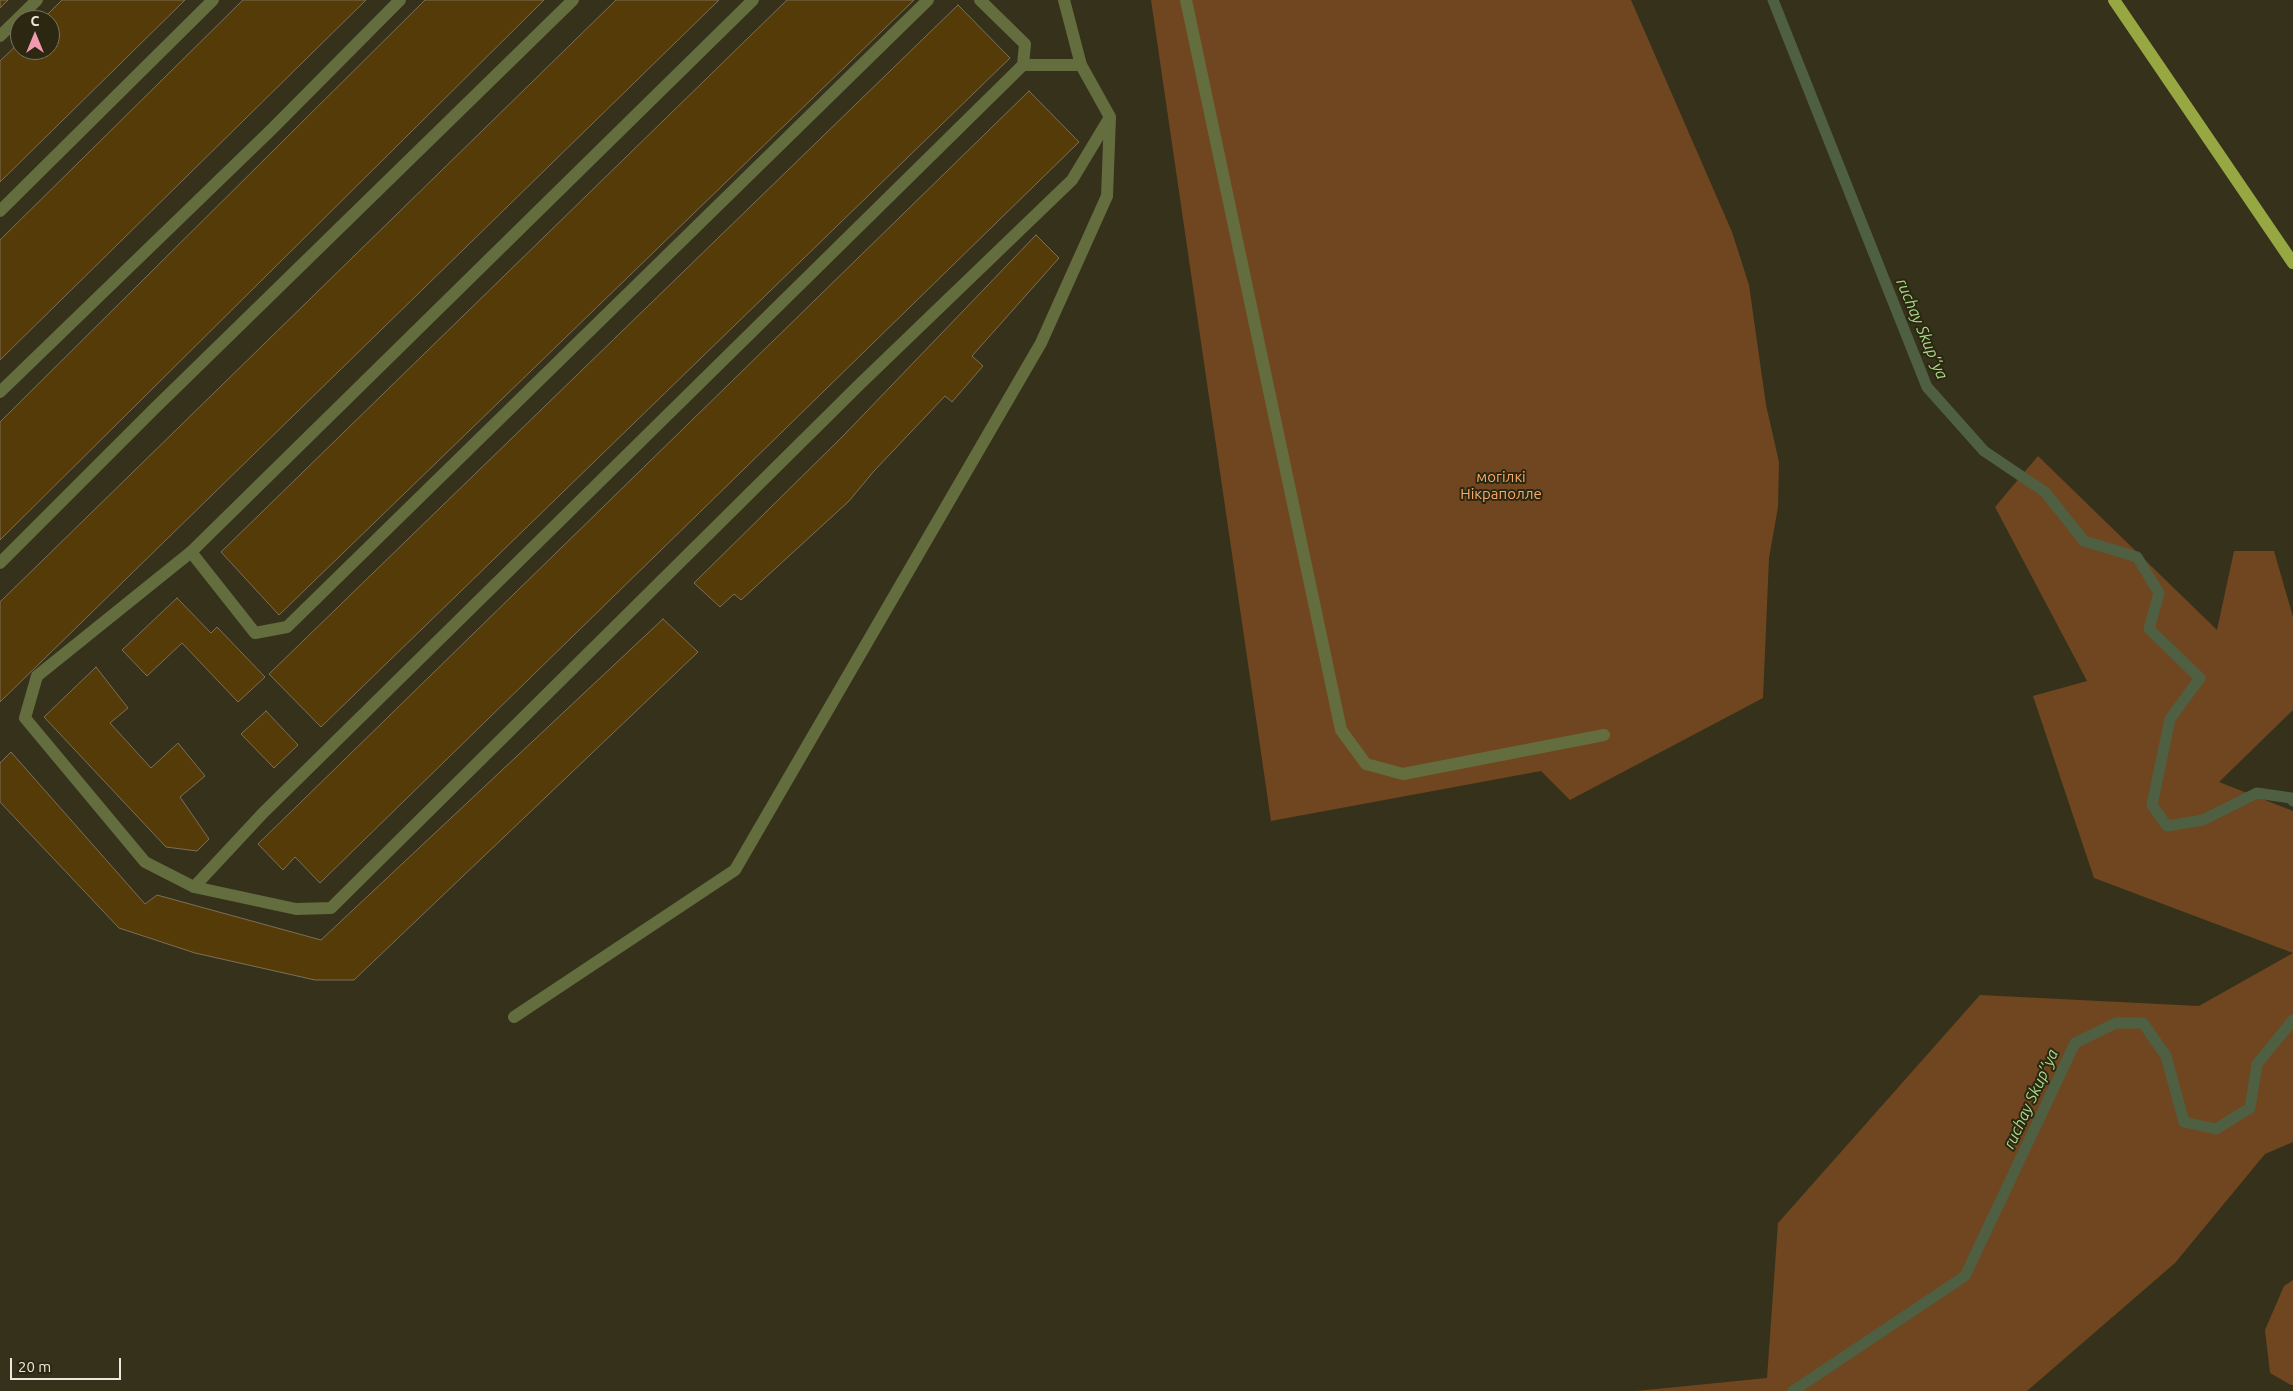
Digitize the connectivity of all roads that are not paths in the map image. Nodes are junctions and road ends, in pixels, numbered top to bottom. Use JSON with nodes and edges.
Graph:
{"nodes":[{"id":1,"x":37,"y":0,"type":"edge"},
{"id":2,"x":213,"y":0,"type":"edge"},
{"id":3,"x":400,"y":0,"type":"edge"},
{"id":4,"x":573,"y":0,"type":"edge"},
{"id":5,"x":753,"y":0,"type":"edge"},
{"id":6,"x":928,"y":0,"type":"edge"},
{"id":7,"x":980,"y":0,"type":"edge"},
{"id":8,"x":1064,"y":0,"type":"edge"},
{"id":9,"x":1186,"y":0,"type":"edge"},
{"id":10,"x":2114,"y":0,"type":"edge"},
{"id":11,"x":0,"y":36,"type":"edge"},
{"id":12,"x":1023,"y":65,"type":"junction"},
{"id":13,"x":1081,"y":65,"type":"junction"},
{"id":14,"x":1110,"y":116,"type":"junction"},
{"id":15,"x":0,"y":211,"type":"edge"},
{"id":16,"x":2293,"y":263,"type":"edge"},
{"id":17,"x":0,"y":392,"type":"edge"},
{"id":18,"x":191,"y":552,"type":"junction"},
{"id":19,"x":0,"y":563,"type":"edge"},
{"id":20,"x":1604,"y":735,"type":"dead end"},
{"id":21,"x":194,"y":888,"type":"junction"},
{"id":22,"x":514,"y":1017,"type":"dead end"}],
"edges":[{"from":1,"to":11,"type":"lane"},
{"from":2,"to":15,"type":"lane"},
{"from":3,"to":17,"type":"lane"},
{"from":4,"to":19,"type":"lane"},
{"from":5,"to":18,"type":"lane"},
{"from":6,"to":18,"type":"lane"},
{"from":7,"to":12,"type":"lane"},
{"from":8,"to":13,"type":"lane"},
{"from":9,"to":20,"type":"lane"},
{"from":10,"to":16,"type":"main road"},
{"from":12,"to":13,"type":"lane"},
{"from":12,"to":21,"type":"lane"},
{"from":13,"to":14,"type":"lane"},
{"from":14,"to":21,"type":"lane"},
{"from":14,"to":22,"type":"lane"},
{"from":18,"to":21,"type":"lane"}]}
